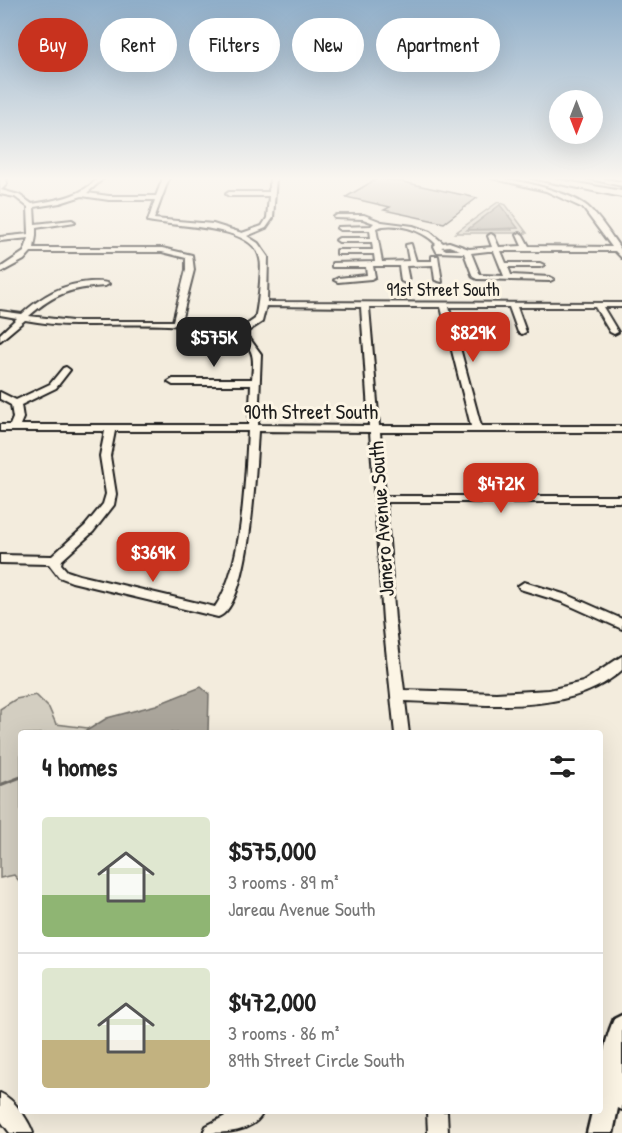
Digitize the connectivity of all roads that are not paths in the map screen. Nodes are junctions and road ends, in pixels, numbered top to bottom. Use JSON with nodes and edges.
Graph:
{"nodes":[{"id":1,"x":32,"y":231,"type":"edge"},
{"id":2,"x":222,"y":231,"type":"edge"},
{"id":3,"x":252,"y":231,"type":"edge"},
{"id":4,"x":373,"y":231,"type":"edge"},
{"id":5,"x":408,"y":231,"type":"edge"},
{"id":6,"x":418,"y":231,"type":"edge"},
{"id":7,"x":603,"y":231,"type":"edge"},
{"id":8,"x":520,"y":235,"type":"dead end"},
{"id":9,"x":33,"y":236,"type":"junction"},
{"id":10,"x":240,"y":236,"type":"junction"},
{"id":11,"x":459,"y":236,"type":"dead end"},
{"id":12,"x":491,"y":236,"type":"dead end"},
{"id":13,"x":0,"y":239,"type":"edge"},
{"id":14,"x":339,"y":240,"type":"dead end"},
{"id":15,"x":374,"y":240,"type":"junction"},
{"id":16,"x":456,"y":246,"type":"junction"},
{"id":17,"x":440,"y":247,"type":"junction"},
{"id":18,"x":466,"y":249,"type":"junction"},
{"id":19,"x":496,"y":249,"type":"junction"},
{"id":20,"x":527,"y":249,"type":"junction"},
{"id":21,"x":31,"y":250,"type":"junction"},
{"id":22,"x":340,"y":252,"type":"dead end"},
{"id":23,"x":376,"y":252,"type":"junction"},
{"id":24,"x":620,"y":253,"type":"edge"},
{"id":25,"x":379,"y":263,"type":"junction"},
{"id":26,"x":435,"y":263,"type":"junction"},
{"id":27,"x":369,"y":264,"type":"junction"},
{"id":28,"x":402,"y":264,"type":"junction"},
{"id":29,"x":413,"y":264,"type":"junction"},
{"id":30,"x":335,"y":265,"type":"dead end"},
{"id":31,"x":504,"y":265,"type":"junction"},
{"id":32,"x":540,"y":265,"type":"dead end"},
{"id":33,"x":0,"y":271,"type":"edge"},
{"id":34,"x":510,"y":278,"type":"junction"},
{"id":35,"x":550,"y":279,"type":"dead end"},
{"id":36,"x":338,"y":280,"type":"dead end"},
{"id":37,"x":405,"y":280,"type":"dead end"},
{"id":38,"x":439,"y":280,"type":"dead end"},
{"id":39,"x":105,"y":284,"type":"dead end"},
{"id":40,"x":263,"y":304,"type":"junction"},
{"id":41,"x":365,"y":305,"type":"junction"},
{"id":42,"x":512,"y":305,"type":"junction"},
{"id":43,"x":598,"y":305,"type":"junction"},
{"id":44,"x":622,"y":305,"type":"edge"},
{"id":45,"x":445,"y":306,"type":"junction"},
{"id":46,"x":0,"y":313,"type":"edge"},
{"id":47,"x":25,"y":317,"type":"junction"},
{"id":48,"x":176,"y":324,"type":"junction"},
{"id":49,"x":522,"y":332,"type":"dead end"},
{"id":50,"x":614,"y":332,"type":"dead end"},
{"id":51,"x":238,"y":334,"type":"junction"},
{"id":52,"x":0,"y":338,"type":"edge"},
{"id":53,"x":66,"y":370,"type":"dead end"},
{"id":54,"x":173,"y":382,"type":"dead end"},
{"id":55,"x":256,"y":382,"type":"junction"},
{"id":56,"x":0,"y":394,"type":"edge"},
{"id":57,"x":16,"y":404,"type":"junction"},
{"id":58,"x":476,"y":427,"type":"junction"},
{"id":59,"x":0,"y":428,"type":"edge"},
{"id":60,"x":14,"y":428,"type":"junction"},
{"id":61,"x":111,"y":428,"type":"junction"},
{"id":62,"x":254,"y":429,"type":"junction"},
{"id":63,"x":375,"y":429,"type":"junction"},
{"id":64,"x":622,"y":429,"type":"edge"},
{"id":65,"x":381,"y":499,"type":"junction"},
{"id":66,"x":622,"y":499,"type":"edge"},
{"id":67,"x":0,"y":559,"type":"edge"},
{"id":68,"x":56,"y":560,"type":"junction"},
{"id":69,"x":524,"y":586,"type":"dead end"},
{"id":70,"x":622,"y":624,"type":"edge"},
{"id":71,"x":622,"y":661,"type":"edge"},
{"id":72,"x":398,"y":695,"type":"junction"},
{"id":73,"x":402,"y":730,"type":"edge"},
{"id":74,"x":622,"y":1027,"type":"edge"},
{"id":75,"x":611,"y":1094,"type":"edge"},
{"id":76,"x":0,"y":1103,"type":"edge"},
{"id":77,"x":249,"y":1114,"type":"edge"},
{"id":78,"x":437,"y":1114,"type":"edge"},
{"id":79,"x":23,"y":1133,"type":"edge"},
{"id":80,"x":213,"y":1133,"type":"edge"},
{"id":81,"x":438,"y":1133,"type":"edge"},
{"id":82,"x":600,"y":1133,"type":"edge"}],
"edges":[{"from":1,"to":9,"type":"street"},
{"from":2,"to":10,"type":"street"},
{"from":3,"to":10,"type":"street"},
{"from":4,"to":15,"type":"street"},
{"from":5,"to":29,"type":"street"},
{"from":6,"to":17,"type":"street"},
{"from":7,"to":24,"type":"street"},
{"from":8,"to":20,"type":"street"},
{"from":9,"to":13,"type":"street"},
{"from":9,"to":21,"type":"street"},
{"from":10,"to":40,"type":"street"},
{"from":11,"to":16,"type":"street"},
{"from":12,"to":19,"type":"street"},
{"from":14,"to":15,"type":"street"},
{"from":15,"to":23,"type":"street"},
{"from":16,"to":17,"type":"street"},
{"from":16,"to":18,"type":"street"},
{"from":17,"to":18,"type":"street"},
{"from":17,"to":26,"type":"street"},
{"from":18,"to":19,"type":"street"},
{"from":18,"to":34,"type":"street"},
{"from":19,"to":20,"type":"street"},
{"from":19,"to":31,"type":"street"},
{"from":20,"to":24,"type":"street"},
{"from":21,"to":33,"type":"street"},
{"from":21,"to":48,"type":"street"},
{"from":22,"to":23,"type":"street"},
{"from":23,"to":25,"type":"street"},
{"from":25,"to":27,"type":"street"},
{"from":25,"to":28,"type":"street"},
{"from":26,"to":29,"type":"street"},
{"from":26,"to":38,"type":"street"},
{"from":27,"to":30,"type":"street"},
{"from":27,"to":36,"type":"street"},
{"from":28,"to":29,"type":"street"},
{"from":28,"to":37,"type":"street"},
{"from":31,"to":32,"type":"street"},
{"from":31,"to":34,"type":"street"},
{"from":34,"to":35,"type":"street"},
{"from":39,"to":47,"type":"street"},
{"from":40,"to":41,"type":"street","name":"91st Street South"},
{"from":40,"to":51,"type":"street"},
{"from":41,"to":45,"type":"street","name":"91st Street South"},
{"from":41,"to":63,"type":"street","name":"Janero Avenue South"},
{"from":42,"to":43,"type":"street","name":"91st Street South"},
{"from":42,"to":45,"type":"street","name":"91st Street South"},
{"from":42,"to":49,"type":"street"},
{"from":43,"to":44,"type":"street","name":"91st Street South"},
{"from":43,"to":50,"type":"street"},
{"from":45,"to":58,"type":"street"},
{"from":46,"to":47,"type":"street"},
{"from":47,"to":48,"type":"street"},
{"from":47,"to":52,"type":"street"},
{"from":48,"to":51,"type":"street"},
{"from":51,"to":55,"type":"street"},
{"from":53,"to":57,"type":"street"},
{"from":54,"to":55,"type":"street"},
{"from":55,"to":62,"type":"street"},
{"from":56,"to":57,"type":"street"},
{"from":57,"to":60,"type":"street"},
{"from":58,"to":63,"type":"street","name":"90th Street South"},
{"from":58,"to":64,"type":"street","name":"90th Street South"},
{"from":59,"to":60,"type":"street","name":"90th Street South"},
{"from":60,"to":61,"type":"street","name":"90th Street South"},
{"from":61,"to":62,"type":"street","name":"90th Street South"},
{"from":61,"to":68,"type":"street"},
{"from":62,"to":63,"type":"street","name":"90th Street South"},
{"from":62,"to":68,"type":"street"},
{"from":63,"to":65,"type":"street","name":"Janero Avenue South"},
{"from":65,"to":66,"type":"street"},
{"from":65,"to":72,"type":"street","name":"Janero Avenue South"},
{"from":67,"to":68,"type":"street"},
{"from":69,"to":70,"type":"street"},
{"from":71,"to":72,"type":"street"},
{"from":72,"to":73,"type":"street","name":"Janero Avenue South"},
{"from":74,"to":75,"type":"main road"},
{"from":75,"to":82,"type":"main road"},
{"from":76,"to":79,"type":"street"},
{"from":77,"to":80,"type":"street"},
{"from":78,"to":81,"type":"street"}]}
